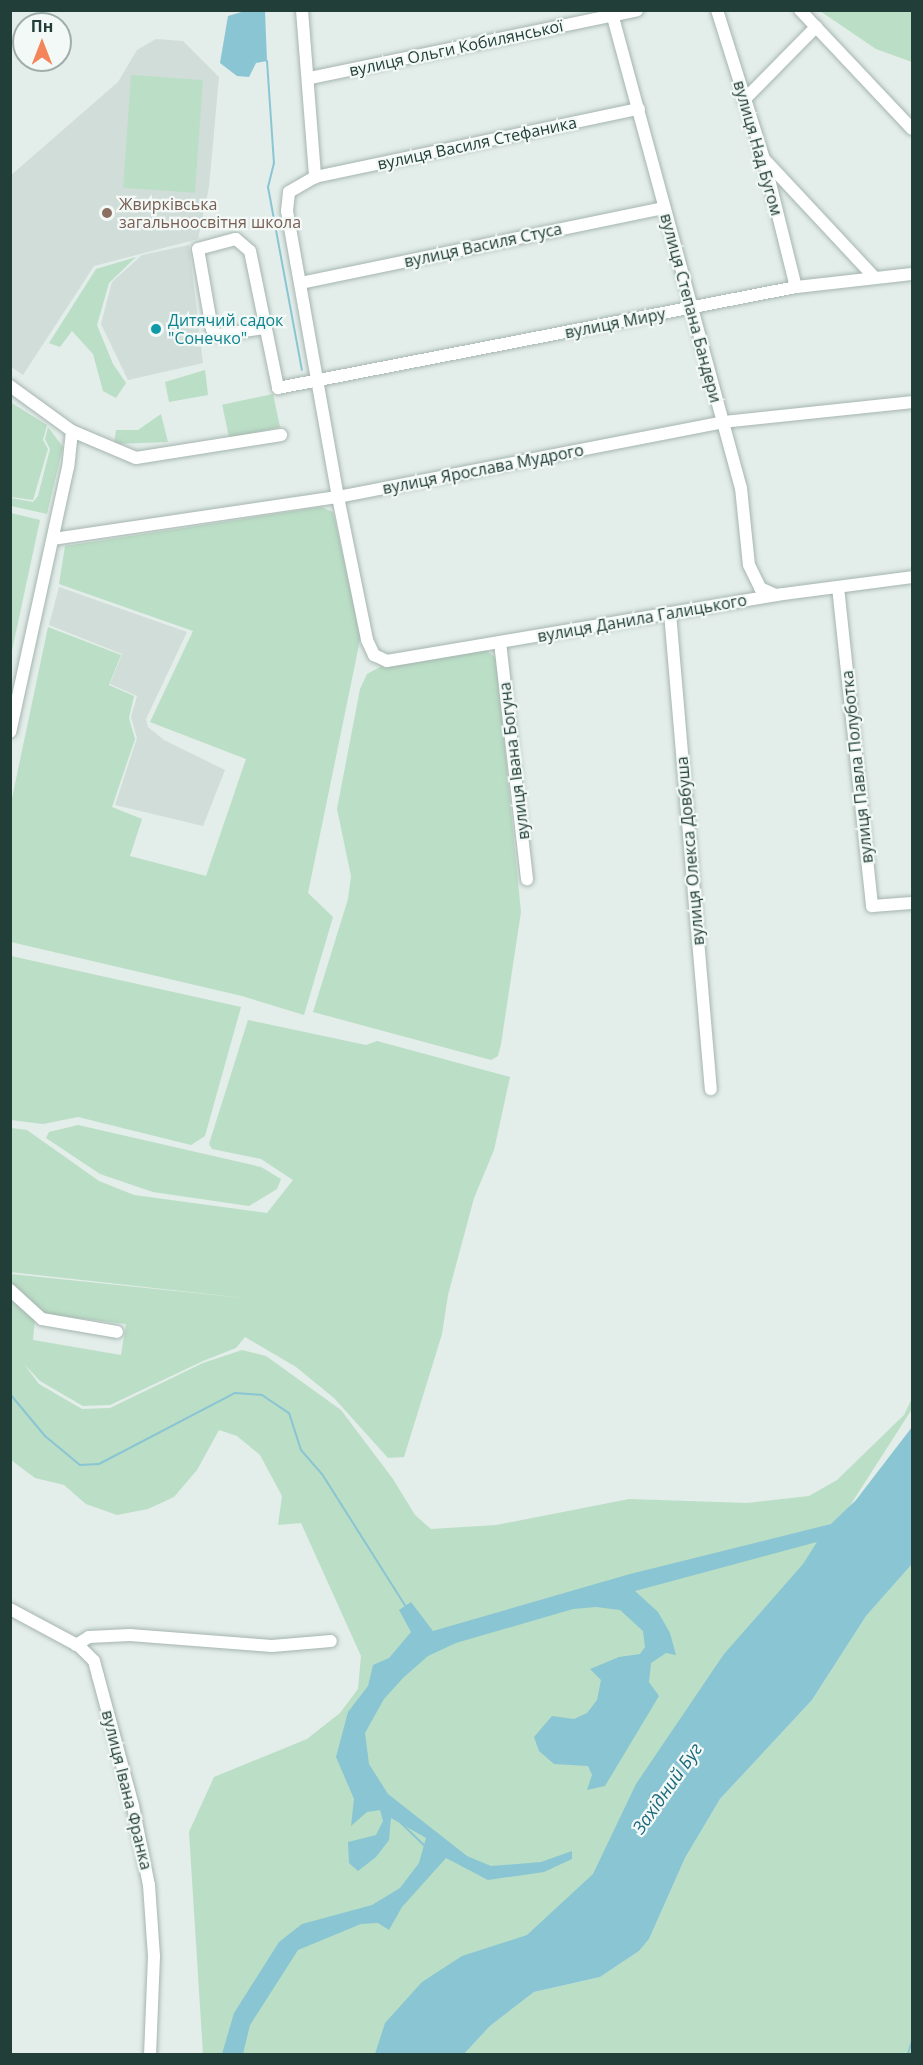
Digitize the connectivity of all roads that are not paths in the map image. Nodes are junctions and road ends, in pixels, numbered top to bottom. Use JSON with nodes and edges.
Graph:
{"nodes":[{"id":1,"x":302,"y":10,"type":"edge"},
{"id":2,"x":637,"y":10,"type":"edge"},
{"id":3,"x":717,"y":10,"type":"edge"},
{"id":4,"x":800,"y":10,"type":"edge"},
{"id":5,"x":612,"y":13,"type":"edge"},
{"id":6,"x":816,"y":27,"type":"junction"},
{"id":7,"x":310,"y":78,"type":"junction"},
{"id":8,"x":744,"y":100,"type":"junction"},
{"id":9,"x":639,"y":109,"type":"junction"},
{"id":10,"x":912,"y":129,"type":"edge"},
{"id":11,"x":764,"y":159,"type":"junction"},
{"id":12,"x":315,"y":177,"type":"junction"},
{"id":13,"x":664,"y":208,"type":"junction"},
{"id":14,"x":912,"y":274,"type":"edge"},
{"id":15,"x":874,"y":277,"type":"junction"},
{"id":16,"x":301,"y":283,"type":"junction"},
{"id":17,"x":796,"y":287,"type":"junction"},
{"id":18,"x":691,"y":308,"type":"junction"},
{"id":19,"x":264,"y":328,"type":"junction"},
{"id":20,"x":318,"y":383,"type":"junction"},
{"id":21,"x":10,"y":386,"type":"edge"},
{"id":22,"x":912,"y":402,"type":"edge"},
{"id":23,"x":723,"y":422,"type":"junction"},
{"id":24,"x":72,"y":431,"type":"junction"},
{"id":25,"x":281,"y":435,"type":"dead end"},
{"id":26,"x":338,"y":497,"type":"junction"},
{"id":27,"x":53,"y":539,"type":"junction"},
{"id":28,"x":912,"y":576,"type":"edge"},
{"id":29,"x":838,"y":587,"type":"junction"},
{"id":30,"x":776,"y":595,"type":"junction"},
{"id":31,"x":670,"y":613,"type":"junction"},
{"id":32,"x":500,"y":642,"type":"junction"},
{"id":33,"x":374,"y":655,"type":"joint"},
{"id":34,"x":10,"y":732,"type":"edge"},
{"id":35,"x":527,"y":879,"type":"dead end"},
{"id":36,"x":912,"y":903,"type":"edge"},
{"id":37,"x":711,"y":1089,"type":"dead end"},
{"id":38,"x":10,"y":1290,"type":"edge"},
{"id":39,"x":117,"y":1332,"type":"dead end"},
{"id":40,"x":10,"y":1610,"type":"edge"},
{"id":41,"x":331,"y":1641,"type":"dead end"},
{"id":42,"x":76,"y":1645,"type":"junction"},
{"id":43,"x":150,"y":2055,"type":"edge"}],
"edges":[{"from":1,"to":7,"type":"street"},
{"from":2,"to":5,"type":"street","name":"вулиця Ольги Кобилянської"},
{"from":3,"to":8,"type":"street","name":"вулиця Над Бугом"},
{"from":4,"to":6,"type":"street"},
{"from":5,"to":7,"type":"street","name":"вулиця Ольги Кобилянської"},
{"from":5,"to":9,"type":"street","name":"вулиця Степана Бандери"},
{"from":6,"to":8,"type":"street"},
{"from":6,"to":10,"type":"street"},
{"from":7,"to":12,"type":"street"},
{"from":8,"to":11,"type":"street","name":"вулиця Над Бугом"},
{"from":9,"to":12,"type":"street","name":"вулиця Василя Стефаника"},
{"from":9,"to":13,"type":"street","name":"вулиця Степана Бандери"},
{"from":11,"to":15,"type":"street"},
{"from":11,"to":17,"type":"street","name":"вулиця Над Бугом"},
{"from":12,"to":16,"type":"street","name":"вулиця Василя Стефаника"},
{"from":13,"to":16,"type":"street","name":"вулиця Василя Стуса"},
{"from":13,"to":18,"type":"street","name":"вулиця Степана Бандери"},
{"from":14,"to":15,"type":"street","name":"вулиця Миру"},
{"from":15,"to":17,"type":"street","name":"вулиця Миру"},
{"from":16,"to":20,"type":"street","name":"вулиця Василя Стефаника"},
{"from":17,"to":18,"type":"street","name":"вулиця Миру"},
{"from":18,"to":20,"type":"street","name":"вулиця Миру"},
{"from":18,"to":23,"type":"street","name":"вулиця Степана Бандери"},
{"from":19,"to":19,"type":"street"},
{"from":19,"to":20,"type":"street","name":"вулиця Миру"},
{"from":20,"to":26,"type":"street","name":"вулиця Василя Стефаника"},
{"from":21,"to":24,"type":"street"},
{"from":22,"to":23,"type":"street","name":"вулиця Ярослава Мудрого"},
{"from":23,"to":26,"type":"street","name":"вулиця Ярослава Мудрого"},
{"from":23,"to":30,"type":"street","name":"вулиця Степана Бандери"},
{"from":24,"to":25,"type":"street"},
{"from":24,"to":27,"type":"street"},
{"from":26,"to":27,"type":"street","name":"вулиця Ярослава Мудрого"},
{"from":26,"to":33,"type":"street","name":"вулиця Василя Стефаника"},
{"from":27,"to":34,"type":"street"},
{"from":28,"to":29,"type":"street","name":"вулиця Данила Галицького"},
{"from":29,"to":30,"type":"street","name":"вулиця Данила Галицького"},
{"from":29,"to":36,"type":"street","name":"вулиця Павла Полуботка"},
{"from":30,"to":31,"type":"street","name":"вулиця Данила Галицького"},
{"from":31,"to":32,"type":"street","name":"вулиця Данила Галицького"},
{"from":31,"to":37,"type":"street","name":"вулиця Олекса Довбуша"},
{"from":32,"to":33,"type":"street","name":"вулиця Данила Галицького"},
{"from":32,"to":35,"type":"street","name":"вулиця Івана Богуна"},
{"from":38,"to":39,"type":"street"},
{"from":40,"to":42,"type":"street","name":"вулиця Івана Франка"},
{"from":41,"to":42,"type":"street"},
{"from":42,"to":43,"type":"street","name":"вулиця Івана Франка"}]}
